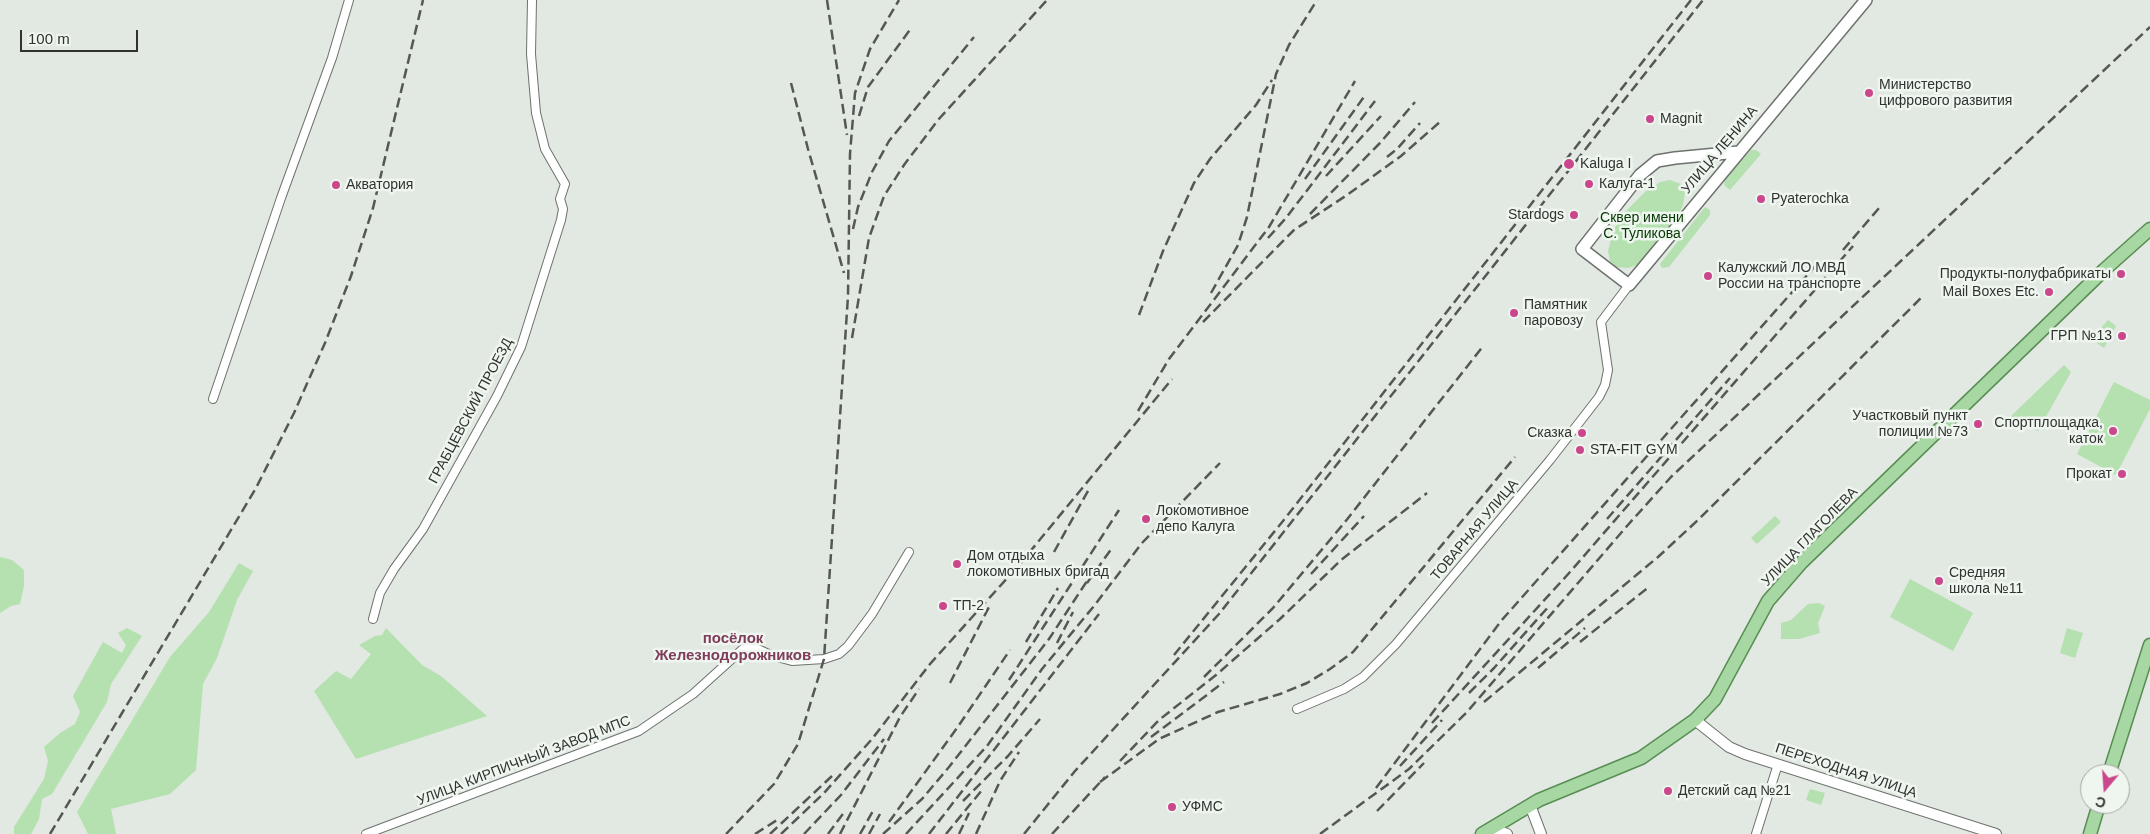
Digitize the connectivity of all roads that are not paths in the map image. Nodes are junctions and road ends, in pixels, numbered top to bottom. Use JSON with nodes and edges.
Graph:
{"nodes":[{"id":1,"x":349,"y":0,"type":"edge"},
{"id":2,"x":532,"y":0,"type":"edge"},
{"id":3,"x":1866,"y":0,"type":"edge"},
{"id":4,"x":1738,"y":152,"type":"junction"},
{"id":5,"x":2150,"y":229,"type":"edge"},
{"id":6,"x":1629,"y":285,"type":"junction"},
{"id":7,"x":1601,"y":322,"type":"joint"},
{"id":8,"x":213,"y":398,"type":"dead end"},
{"id":9,"x":909,"y":552,"type":"dead end"},
{"id":10,"x":373,"y":618,"type":"dead end"},
{"id":11,"x":2150,"y":645,"type":"edge"},
{"id":12,"x":1296,"y":709,"type":"dead end"},
{"id":13,"x":1695,"y":720,"type":"junction"},
{"id":14,"x":1778,"y":764,"type":"junction"},
{"id":15,"x":2112,"y":764,"type":"edge"},
{"id":16,"x":1530,"y":805,"type":"junction"},
{"id":17,"x":2096,"y":814,"type":"edge"},
{"id":18,"x":1486,"y":831,"type":"edge"},
{"id":19,"x":366,"y":834,"type":"edge"},
{"id":20,"x":1507,"y":834,"type":"edge"},
{"id":21,"x":1541,"y":834,"type":"edge"},
{"id":22,"x":1756,"y":834,"type":"edge"},
{"id":23,"x":1996,"y":834,"type":"edge"},
{"id":24,"x":2090,"y":834,"type":"edge"}],
"edges":[{"from":1,"to":8,"type":"street"},
{"from":2,"to":10,"type":"street","name":"ГРАБЦЕВСКИЙ ПРОЕЗД"},
{"from":3,"to":4,"type":"main road","name":"УЛИЦА ЛЕНИНА"},
{"from":4,"to":6,"type":"main road","name":"УЛИЦА ЛЕНИНА"},
{"from":4,"to":6,"type":"main road"},
{"from":5,"to":13,"type":"main road","name":"УЛИЦА ГЛАГОЛЕВА"},
{"from":6,"to":7,"type":"street","name":"УЛИЦА ЛЕНИНА"},
{"from":7,"to":12,"type":"street","name":"ТОВАРНАЯ УЛИЦА"},
{"from":9,"to":19,"type":"street","name":"УЛИЦА КИРПИЧНЫЙ ЗАВОД МПС"},
{"from":11,"to":15,"type":"main road"},
{"from":13,"to":14,"type":"street","name":"ПЕРЕХОДНАЯ УЛИЦА"},
{"from":13,"to":16,"type":"main road","name":"УЛИЦА ГЛАГОЛЕВА"},
{"from":14,"to":22,"type":"street"},
{"from":14,"to":23,"type":"street","name":"ПЕРЕХОДНАЯ УЛИЦА"},
{"from":16,"to":18,"type":"main road","name":"УЛИЦА ГЛАГОЛЕВА"},
{"from":16,"to":21,"type":"street"},
{"from":17,"to":24,"type":"main road"},
{"from":18,"to":20,"type":"street"}]}
